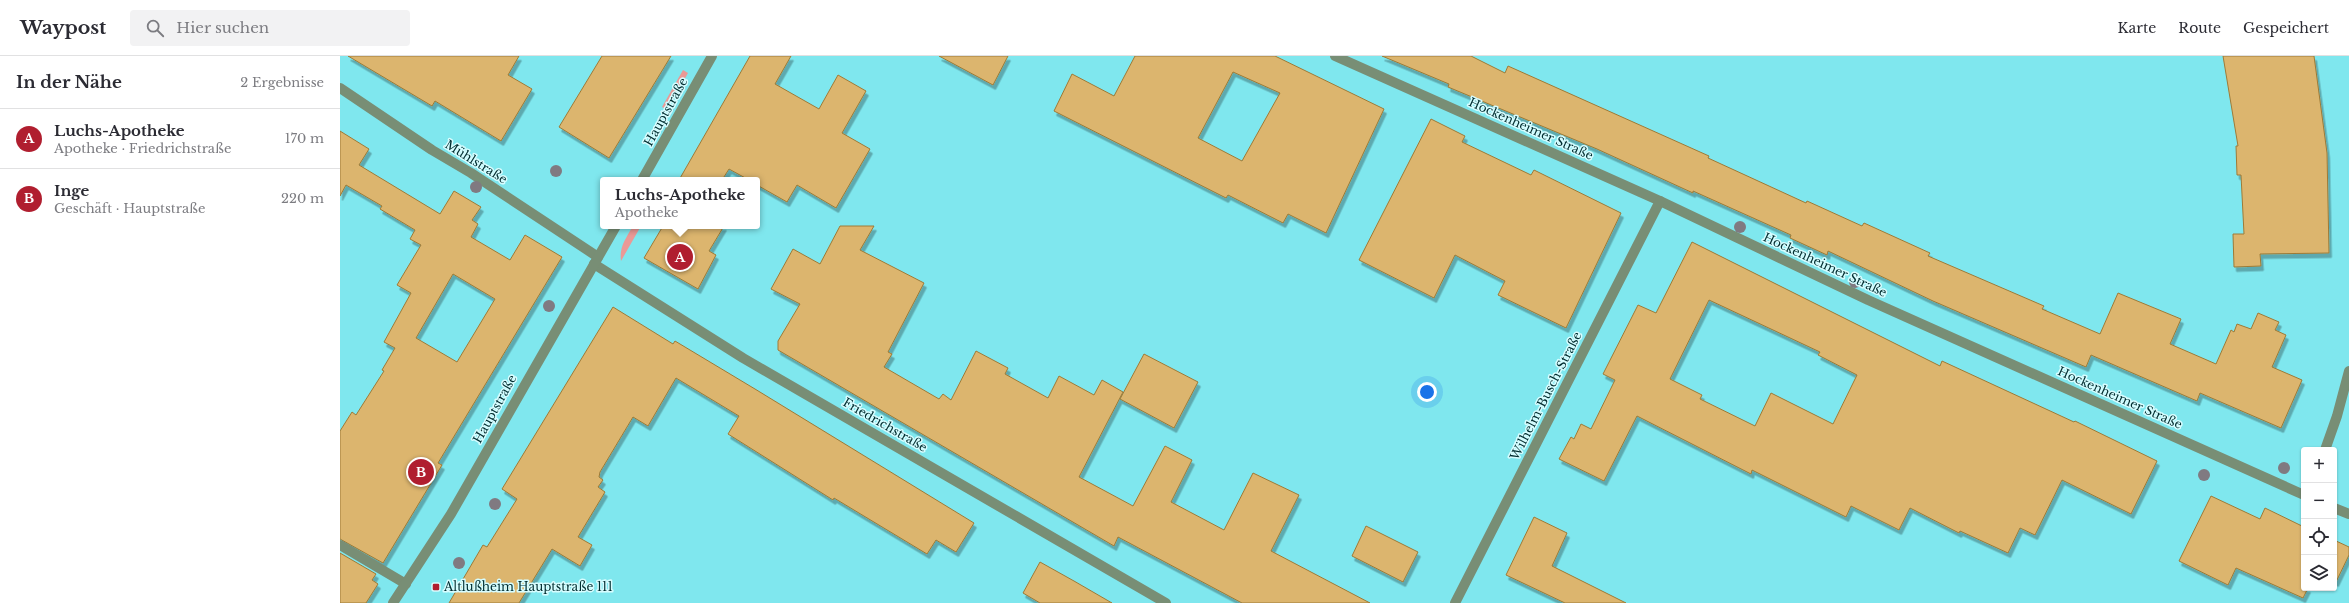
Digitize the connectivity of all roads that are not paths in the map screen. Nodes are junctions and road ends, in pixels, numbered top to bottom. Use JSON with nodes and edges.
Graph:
{"nodes":[{"id":1,"x":712,"y":56,"type":"edge"},
{"id":2,"x":1336,"y":56,"type":"edge"},
{"id":3,"x":340,"y":88,"type":"edge"},
{"id":4,"x":644,"y":177,"type":"edge"},
{"id":5,"x":1660,"y":200,"type":"junction"},
{"id":6,"x":614,"y":229,"type":"edge"},
{"id":7,"x":596,"y":261,"type":"junction"},
{"id":8,"x":2349,"y":371,"type":"edge"},
{"id":9,"x":2325,"y":447,"type":"edge"},
{"id":10,"x":2301,"y":494,"type":"edge"},
{"id":11,"x":2337,"y":509,"type":"edge"},
{"id":12,"x":2349,"y":514,"type":"edge"},
{"id":13,"x":340,"y":545,"type":"edge"},
{"id":14,"x":406,"y":584,"type":"junction"},
{"id":15,"x":394,"y":603,"type":"edge"},
{"id":16,"x":1166,"y":603,"type":"edge"},
{"id":17,"x":1454,"y":603,"type":"edge"}],
"edges":[{"from":1,"to":4,"type":"street","name":"Hauptstraße"},
{"from":2,"to":5,"type":"street","name":"Hockenheimer Straße"},
{"from":3,"to":7,"type":"street","name":"Mühlstraße"},
{"from":5,"to":10,"type":"street","name":"Hockenheimer Straße"},
{"from":5,"to":17,"type":"street","name":"Wilhelm-Busch-Straße"},
{"from":6,"to":7,"type":"street","name":"Hauptstraße"},
{"from":7,"to":14,"type":"street","name":"Hauptstraße"},
{"from":7,"to":16,"type":"street","name":"Friedrichstraße"},
{"from":8,"to":9,"type":"street"},
{"from":11,"to":12,"type":"street"},
{"from":13,"to":14,"type":"street"},
{"from":14,"to":15,"type":"street","name":"Hauptstraße"}]}
